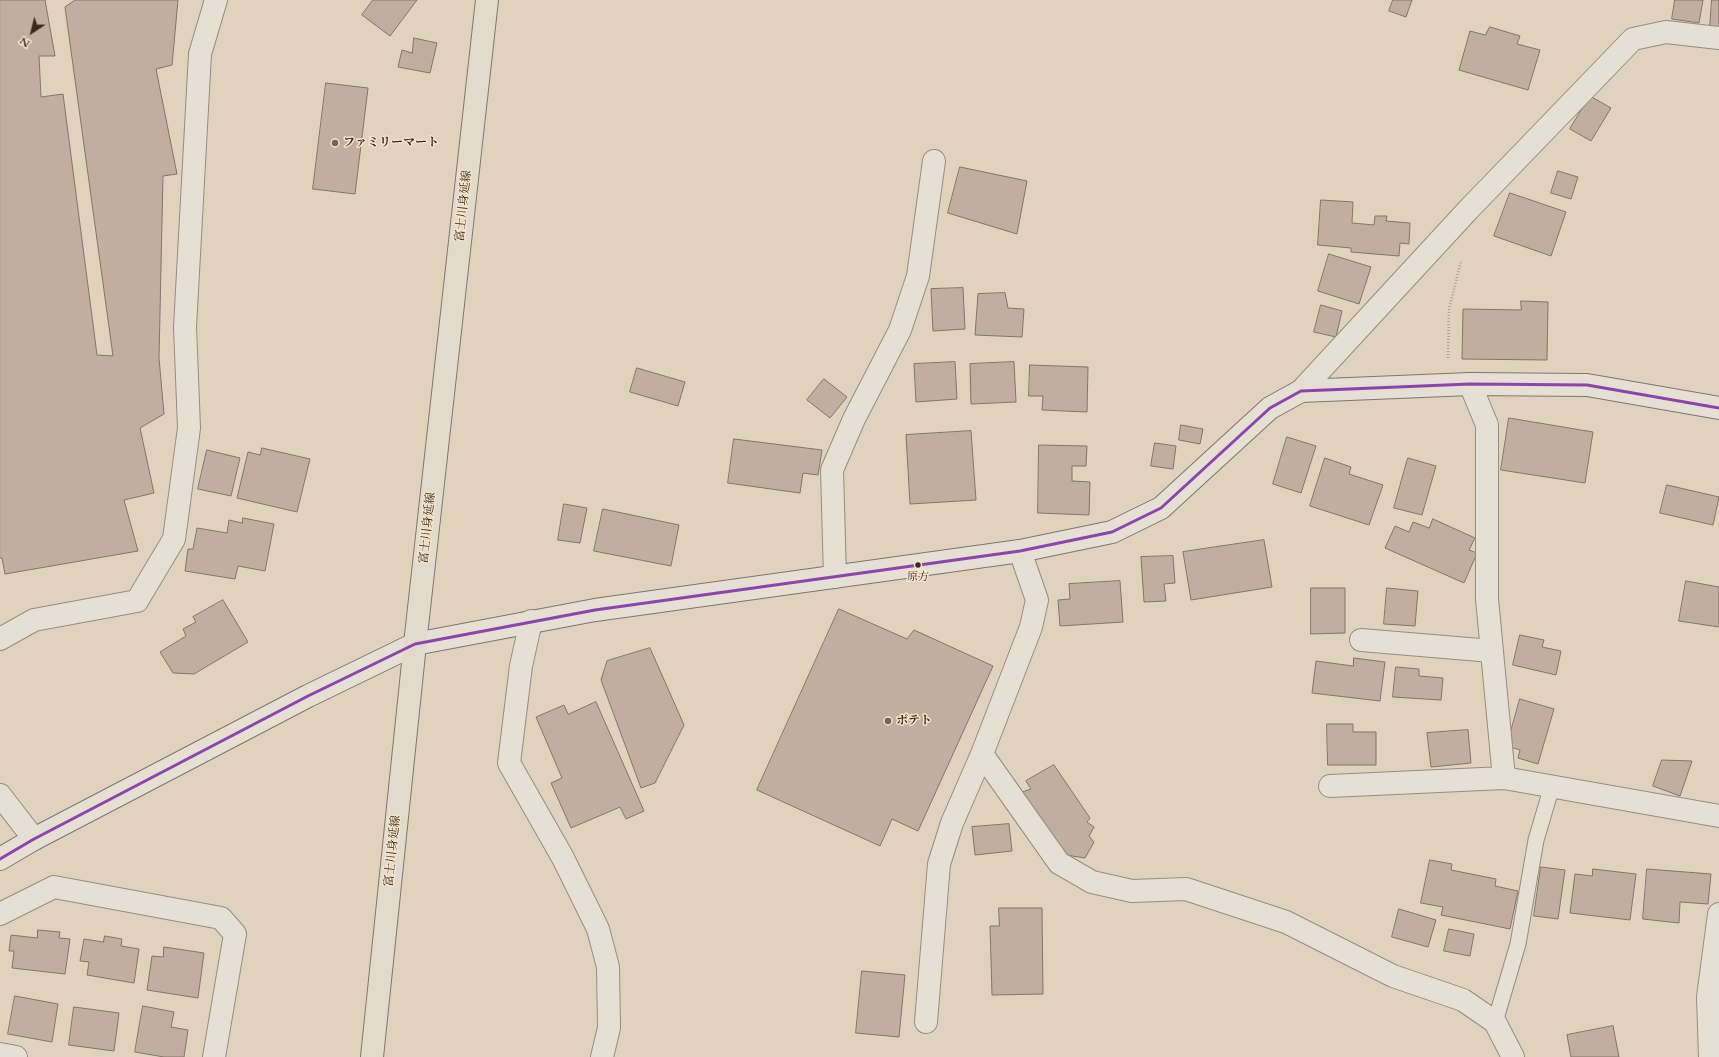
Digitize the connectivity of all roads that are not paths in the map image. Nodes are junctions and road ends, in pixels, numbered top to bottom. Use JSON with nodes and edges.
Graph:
{"nodes":[{"id":1,"x":216,"y":0,"type":"edge"},
{"id":2,"x":487,"y":0,"type":"edge"},
{"id":3,"x":1719,"y":38,"type":"edge"},
{"id":4,"x":934,"y":161,"type":"dead end"},
{"id":5,"x":1470,"y":384,"type":"junction"},
{"id":6,"x":1301,"y":391,"type":"junction"},
{"id":7,"x":1719,"y":408,"type":"edge"},
{"id":8,"x":1020,"y":551,"type":"junction"},
{"id":9,"x":835,"y":577,"type":"junction"},
{"id":10,"x":531,"y":621,"type":"junction"},
{"id":11,"x":0,"y":639,"type":"edge"},
{"id":12,"x":1361,"y":640,"type":"dead end"},
{"id":13,"x":415,"y":644,"type":"junction"},
{"id":14,"x":1492,"y":651,"type":"junction"},
{"id":15,"x":982,"y":754,"type":"junction"},
{"id":16,"x":1504,"y":778,"type":"junction"},
{"id":17,"x":1330,"y":786,"type":"dead end"},
{"id":18,"x":1552,"y":786,"type":"junction"},
{"id":19,"x":0,"y":795,"type":"edge"},
{"id":20,"x":1719,"y":816,"type":"edge"},
{"id":21,"x":34,"y":839,"type":"junction"},
{"id":22,"x":0,"y":859,"type":"edge"},
{"id":23,"x":0,"y":914,"type":"edge"},
{"id":24,"x":1719,"y":914,"type":"edge"},
{"id":25,"x":926,"y":1022,"type":"dead end"},
{"id":26,"x":1495,"y":1022,"type":"junction"},
{"id":27,"x":1713,"y":1053,"type":"edge"},
{"id":28,"x":0,"y":1054,"type":"edge"},
{"id":29,"x":16,"y":1057,"type":"edge"},
{"id":30,"x":214,"y":1057,"type":"edge"},
{"id":31,"x":372,"y":1057,"type":"edge"},
{"id":32,"x":602,"y":1057,"type":"edge"},
{"id":33,"x":1513,"y":1057,"type":"edge"}],
"edges":[{"from":1,"to":11,"type":"street"},
{"from":2,"to":13,"type":"main road","name":"富士川身延線"},
{"from":3,"to":6,"type":"street"},
{"from":4,"to":9,"type":"street"},
{"from":5,"to":6,"type":"street"},
{"from":5,"to":7,"type":"street"},
{"from":5,"to":14,"type":"street"},
{"from":6,"to":8,"type":"street"},
{"from":8,"to":9,"type":"street"},
{"from":8,"to":15,"type":"street"},
{"from":9,"to":10,"type":"street"},
{"from":10,"to":13,"type":"street"},
{"from":10,"to":32,"type":"street"},
{"from":12,"to":14,"type":"street"},
{"from":13,"to":21,"type":"street"},
{"from":13,"to":31,"type":"main road","name":"富士川身延線"},
{"from":14,"to":16,"type":"street"},
{"from":15,"to":25,"type":"street"},
{"from":15,"to":26,"type":"street"},
{"from":16,"to":17,"type":"street"},
{"from":16,"to":18,"type":"street"},
{"from":18,"to":20,"type":"street"},
{"from":18,"to":26,"type":"lane"},
{"from":19,"to":21,"type":"street"},
{"from":21,"to":22,"type":"street"},
{"from":23,"to":30,"type":"street"},
{"from":24,"to":27,"type":"street"},
{"from":26,"to":33,"type":"street"},
{"from":28,"to":29,"type":"street"}]}
